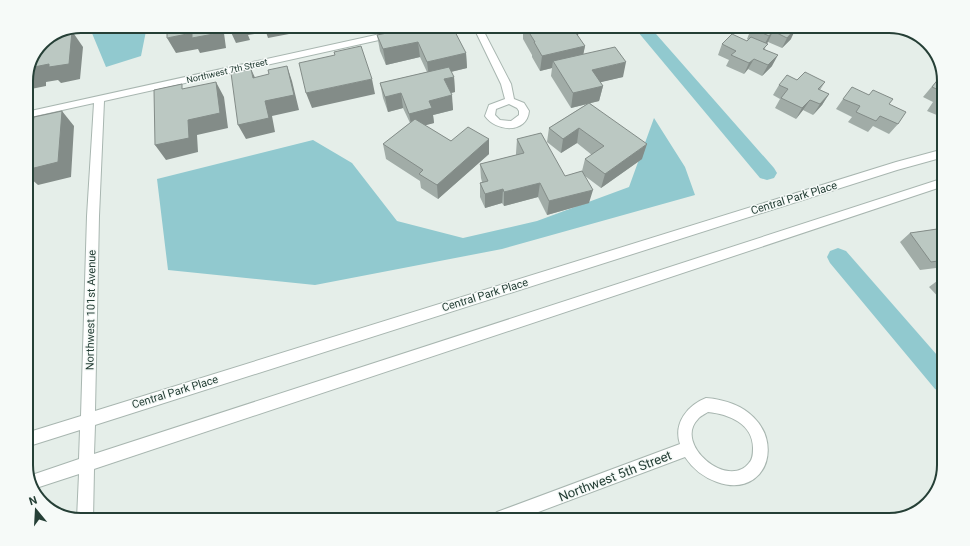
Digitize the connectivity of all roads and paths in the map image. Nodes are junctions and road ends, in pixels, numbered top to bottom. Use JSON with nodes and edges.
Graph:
{"nodes":[{"id":1,"x":396,"y":33,"type":"edge"},
{"id":2,"x":480,"y":33,"type":"edge"},
{"id":3,"x":98,"y":100,"type":"junction"},
{"id":4,"x":510,"y":102,"type":"dead end"},
{"id":5,"x":33,"y":114,"type":"edge"},
{"id":6,"x":937,"y":155,"type":"edge"},
{"id":7,"x":937,"y":184,"type":"edge"},
{"id":8,"x":89,"y":420,"type":"junction"},
{"id":9,"x":33,"y":438,"type":"edge"},
{"id":10,"x":688,"y":448,"type":"junction"},
{"id":11,"x":88,"y":463,"type":"junction"},
{"id":12,"x":36,"y":480,"type":"edge"},
{"id":13,"x":85,"y":513,"type":"edge"},
{"id":14,"x":516,"y":513,"type":"edge"}],
"edges":[{"from":1,"to":3,"type":"street","name":"Northwest 7th Street"},
{"from":2,"to":4,"type":"street"},
{"from":3,"to":5,"type":"street","name":"Northwest 7th Street"},
{"from":3,"to":8,"type":"street","name":"Northwest 101st Avenue"},
{"from":6,"to":8,"type":"street","name":"Central Park Place"},
{"from":7,"to":11,"type":"street"},
{"from":8,"to":9,"type":"street","name":"Central Park Place"},
{"from":8,"to":11,"type":"street","name":"Northwest 101st Avenue"},
{"from":10,"to":10,"type":"street"},
{"from":10,"to":14,"type":"street","name":"Northwest 5th Street"},
{"from":11,"to":12,"type":"street"},
{"from":11,"to":13,"type":"street","name":"Northwest 101st Avenue"}]}
